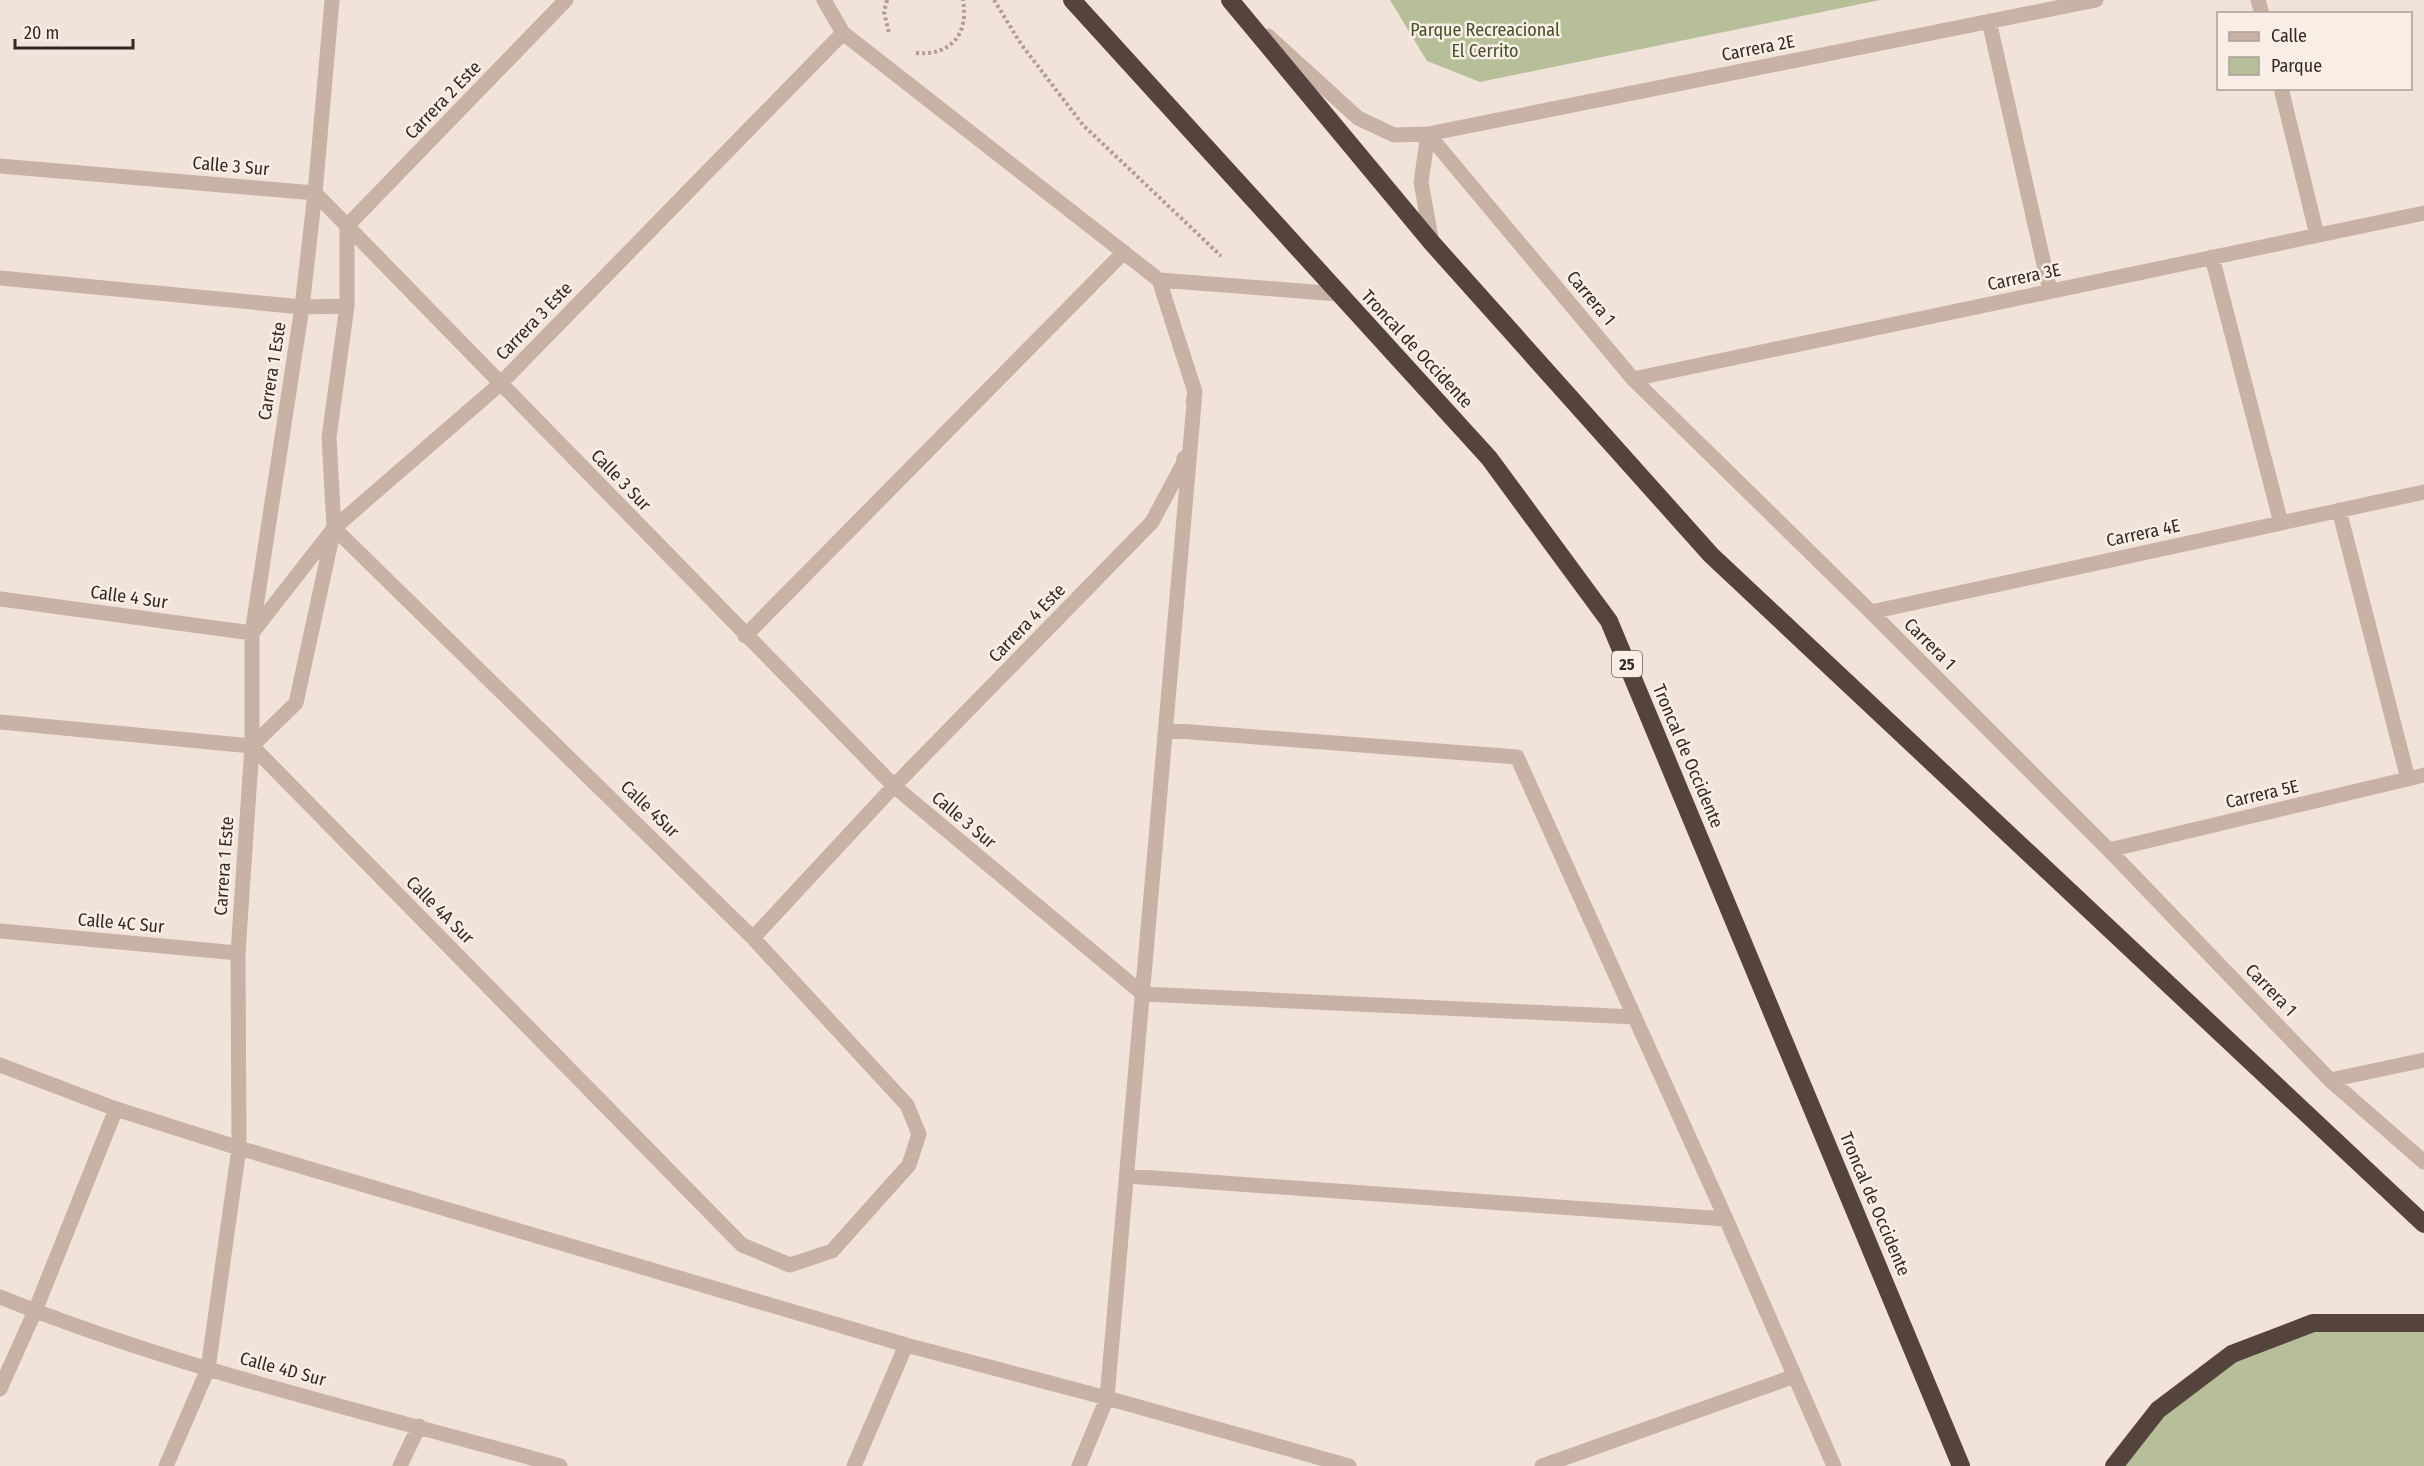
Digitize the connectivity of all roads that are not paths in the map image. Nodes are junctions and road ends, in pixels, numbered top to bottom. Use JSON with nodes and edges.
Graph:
{"nodes":[{"id":1,"x":332,"y":0,"type":"edge"},
{"id":2,"x":566,"y":0,"type":"edge"},
{"id":3,"x":824,"y":0,"type":"edge"},
{"id":4,"x":1072,"y":0,"type":"edge"},
{"id":5,"x":2096,"y":0,"type":"edge"},
{"id":6,"x":1231,"y":1,"type":"edge"},
{"id":7,"x":1989,"y":21,"type":"junction"},
{"id":8,"x":843,"y":33,"type":"junction"},
{"id":9,"x":2281,"y":90,"type":"edge"},
{"id":10,"x":1428,"y":134,"type":"junction"},
{"id":11,"x":0,"y":166,"type":"edge"},
{"id":12,"x":315,"y":193,"type":"junction"},
{"id":13,"x":2424,"y":213,"type":"edge"},
{"id":14,"x":347,"y":226,"type":"junction"},
{"id":15,"x":2317,"y":235,"type":"junction"},
{"id":16,"x":1432,"y":243,"type":"junction"},
{"id":17,"x":1124,"y":252,"type":"junction"},
{"id":18,"x":2212,"y":257,"type":"junction"},
{"id":19,"x":0,"y":278,"type":"edge"},
{"id":20,"x":1159,"y":280,"type":"junction"},
{"id":21,"x":2050,"y":291,"type":"junction"},
{"id":22,"x":1339,"y":294,"type":"junction"},
{"id":23,"x":347,"y":306,"type":"junction"},
{"id":24,"x":302,"y":307,"type":"junction"},
{"id":25,"x":1633,"y":379,"type":"junction"},
{"id":26,"x":500,"y":384,"type":"junction"},
{"id":27,"x":1195,"y":392,"type":"junction"},
{"id":28,"x":2424,"y":492,"type":"edge"},
{"id":29,"x":2339,"y":510,"type":"junction"},
{"id":30,"x":2281,"y":523,"type":"junction"},
{"id":31,"x":334,"y":528,"type":"junction"},
{"id":32,"x":0,"y":599,"type":"edge"},
{"id":33,"x":1871,"y":612,"type":"junction"},
{"id":34,"x":252,"y":633,"type":"junction"},
{"id":35,"x":745,"y":636,"type":"junction"},
{"id":36,"x":0,"y":722,"type":"edge"},
{"id":37,"x":1166,"y":730,"type":"junction"},
{"id":38,"x":252,"y":746,"type":"junction"},
{"id":39,"x":2424,"y":775,"type":"edge"},
{"id":40,"x":2408,"y":779,"type":"junction"},
{"id":41,"x":894,"y":786,"type":"junction"},
{"id":42,"x":2109,"y":850,"type":"junction"},
{"id":43,"x":0,"y":931,"type":"edge"},
{"id":44,"x":753,"y":938,"type":"junction"},
{"id":45,"x":238,"y":953,"type":"junction"},
{"id":46,"x":1143,"y":994,"type":"junction"},
{"id":47,"x":1635,"y":1017,"type":"junction"},
{"id":48,"x":2424,"y":1060,"type":"edge"},
{"id":49,"x":0,"y":1065,"type":"edge"},
{"id":50,"x":2330,"y":1080,"type":"junction"},
{"id":51,"x":116,"y":1109,"type":"junction"},
{"id":52,"x":919,"y":1134,"type":"joint"},
{"id":53,"x":239,"y":1148,"type":"junction"},
{"id":54,"x":2424,"y":1162,"type":"edge"},
{"id":55,"x":1127,"y":1176,"type":"junction"},
{"id":56,"x":1726,"y":1219,"type":"junction"},
{"id":57,"x":2424,"y":1224,"type":"edge"},
{"id":58,"x":0,"y":1297,"type":"edge"},
{"id":59,"x":35,"y":1311,"type":"junction"},
{"id":60,"x":2424,"y":1323,"type":"edge"},
{"id":61,"x":906,"y":1346,"type":"junction"},
{"id":62,"x":208,"y":1369,"type":"junction"},
{"id":63,"x":1794,"y":1376,"type":"junction"},
{"id":64,"x":0,"y":1389,"type":"edge"},
{"id":65,"x":1107,"y":1398,"type":"junction"},
{"id":66,"x":419,"y":1426,"type":"junction"},
{"id":67,"x":166,"y":1466,"type":"edge"},
{"id":68,"x":400,"y":1466,"type":"edge"},
{"id":69,"x":560,"y":1466,"type":"edge"},
{"id":70,"x":854,"y":1466,"type":"edge"},
{"id":71,"x":1079,"y":1466,"type":"edge"},
{"id":72,"x":1349,"y":1466,"type":"edge"},
{"id":73,"x":1542,"y":1466,"type":"edge"},
{"id":74,"x":1834,"y":1466,"type":"edge"},
{"id":75,"x":1961,"y":1466,"type":"edge"},
{"id":76,"x":2114,"y":1466,"type":"edge"}],
"edges":[{"from":1,"to":12,"type":"street","name":"Carrera 1 Este"},
{"from":2,"to":14,"type":"street","name":"Carrera 2 Este"},
{"from":3,"to":8,"type":"street"},
{"from":4,"to":22,"type":"highway","name":"Troncal de Occidente","number":"25"},
{"from":5,"to":7,"type":"street","name":"Carrera 2E"},
{"from":6,"to":10,"type":"street","name":"Carrera 2E"},
{"from":6,"to":16,"type":"highway"},
{"from":7,"to":10,"type":"street","name":"Carrera 2E"},
{"from":7,"to":21,"type":"street"},
{"from":8,"to":17,"type":"street"},
{"from":8,"to":26,"type":"street","name":"Carrera 3 Este"},
{"from":9,"to":15,"type":"street"},
{"from":10,"to":16,"type":"street"},
{"from":10,"to":25,"type":"street","name":"Carrera 1"},
{"from":11,"to":12,"type":"street","name":"Calle 3 Sur"},
{"from":12,"to":14,"type":"street","name":"Calle 3 Sur"},
{"from":12,"to":24,"type":"street","name":"Carrera 1 Este"},
{"from":13,"to":15,"type":"street","name":"Carrera 3E"},
{"from":14,"to":23,"type":"street"},
{"from":14,"to":26,"type":"street","name":"Calle 3 Sur"},
{"from":15,"to":18,"type":"street","name":"Carrera 3E"},
{"from":16,"to":57,"type":"highway"},
{"from":17,"to":20,"type":"street"},
{"from":17,"to":35,"type":"street"},
{"from":18,"to":21,"type":"street","name":"Carrera 3E"},
{"from":18,"to":30,"type":"street"},
{"from":19,"to":24,"type":"street"},
{"from":20,"to":22,"type":"street"},
{"from":20,"to":27,"type":"street","name":"Carrera 4 Este"},
{"from":21,"to":25,"type":"street","name":"Carrera 3E"},
{"from":22,"to":75,"type":"highway","name":"Troncal de Occidente","number":"25"},
{"from":23,"to":24,"type":"street"},
{"from":23,"to":31,"type":"street"},
{"from":24,"to":34,"type":"street","name":"Carrera 1 Este"},
{"from":25,"to":33,"type":"street","name":"Carrera 1"},
{"from":26,"to":31,"type":"street","name":"Carrera 3 Este"},
{"from":26,"to":35,"type":"street","name":"Calle 3 Sur"},
{"from":27,"to":37,"type":"street"},
{"from":27,"to":41,"type":"street","name":"Carrera 4 Este"},
{"from":28,"to":29,"type":"street","name":"Carrera 4E"},
{"from":29,"to":30,"type":"street","name":"Carrera 4E"},
{"from":29,"to":40,"type":"street"},
{"from":30,"to":33,"type":"street","name":"Carrera 4E"},
{"from":31,"to":34,"type":"street","name":"Carrera 3 Este"},
{"from":31,"to":38,"type":"street"},
{"from":31,"to":44,"type":"street","name":"Calle 4Sur"},
{"from":32,"to":34,"type":"street","name":"Calle 4 Sur"},
{"from":33,"to":42,"type":"street","name":"Carrera 1"},
{"from":34,"to":38,"type":"street","name":"Carrera 1 Este"},
{"from":35,"to":41,"type":"street","name":"Calle 3 Sur"},
{"from":36,"to":38,"type":"street"},
{"from":37,"to":46,"type":"street"},
{"from":37,"to":47,"type":"street"},
{"from":38,"to":45,"type":"street","name":"Carrera 1 Este"},
{"from":38,"to":52,"type":"street","name":"Calle 4A Sur"},
{"from":39,"to":40,"type":"street","name":"Carrera 5E"},
{"from":40,"to":42,"type":"street","name":"Carrera 5E"},
{"from":41,"to":44,"type":"street","name":"Carrera 4 Este"},
{"from":41,"to":46,"type":"street","name":"Calle 3 Sur"},
{"from":42,"to":50,"type":"street","name":"Carrera 1"},
{"from":43,"to":45,"type":"street","name":"Calle 4C Sur"},
{"from":44,"to":52,"type":"street","name":"Calle 4Sur"},
{"from":45,"to":53,"type":"street","name":"Carrera 1 Este"},
{"from":46,"to":47,"type":"street"},
{"from":46,"to":55,"type":"street"},
{"from":47,"to":56,"type":"street"},
{"from":48,"to":50,"type":"street"},
{"from":49,"to":51,"type":"street"},
{"from":50,"to":54,"type":"street","name":"Carrera 1"},
{"from":51,"to":53,"type":"street"},
{"from":51,"to":59,"type":"street"},
{"from":53,"to":61,"type":"street"},
{"from":53,"to":62,"type":"street","name":"Carrera 1 Este"},
{"from":55,"to":56,"type":"street"},
{"from":55,"to":65,"type":"street"},
{"from":56,"to":63,"type":"street"},
{"from":58,"to":59,"type":"street","name":"Calle 4D Sur"},
{"from":59,"to":62,"type":"street","name":"Calle 4D Sur"},
{"from":59,"to":64,"type":"street"},
{"from":60,"to":76,"type":"highway"},
{"from":61,"to":65,"type":"street"},
{"from":61,"to":70,"type":"street"},
{"from":62,"to":66,"type":"street","name":"Calle 4D Sur"},
{"from":62,"to":67,"type":"street","name":"Carrera 1 Este"},
{"from":63,"to":73,"type":"street"},
{"from":63,"to":74,"type":"street"},
{"from":65,"to":71,"type":"street"},
{"from":65,"to":72,"type":"street"},
{"from":66,"to":68,"type":"street"},
{"from":66,"to":69,"type":"street","name":"Calle 4D Sur"}]}
